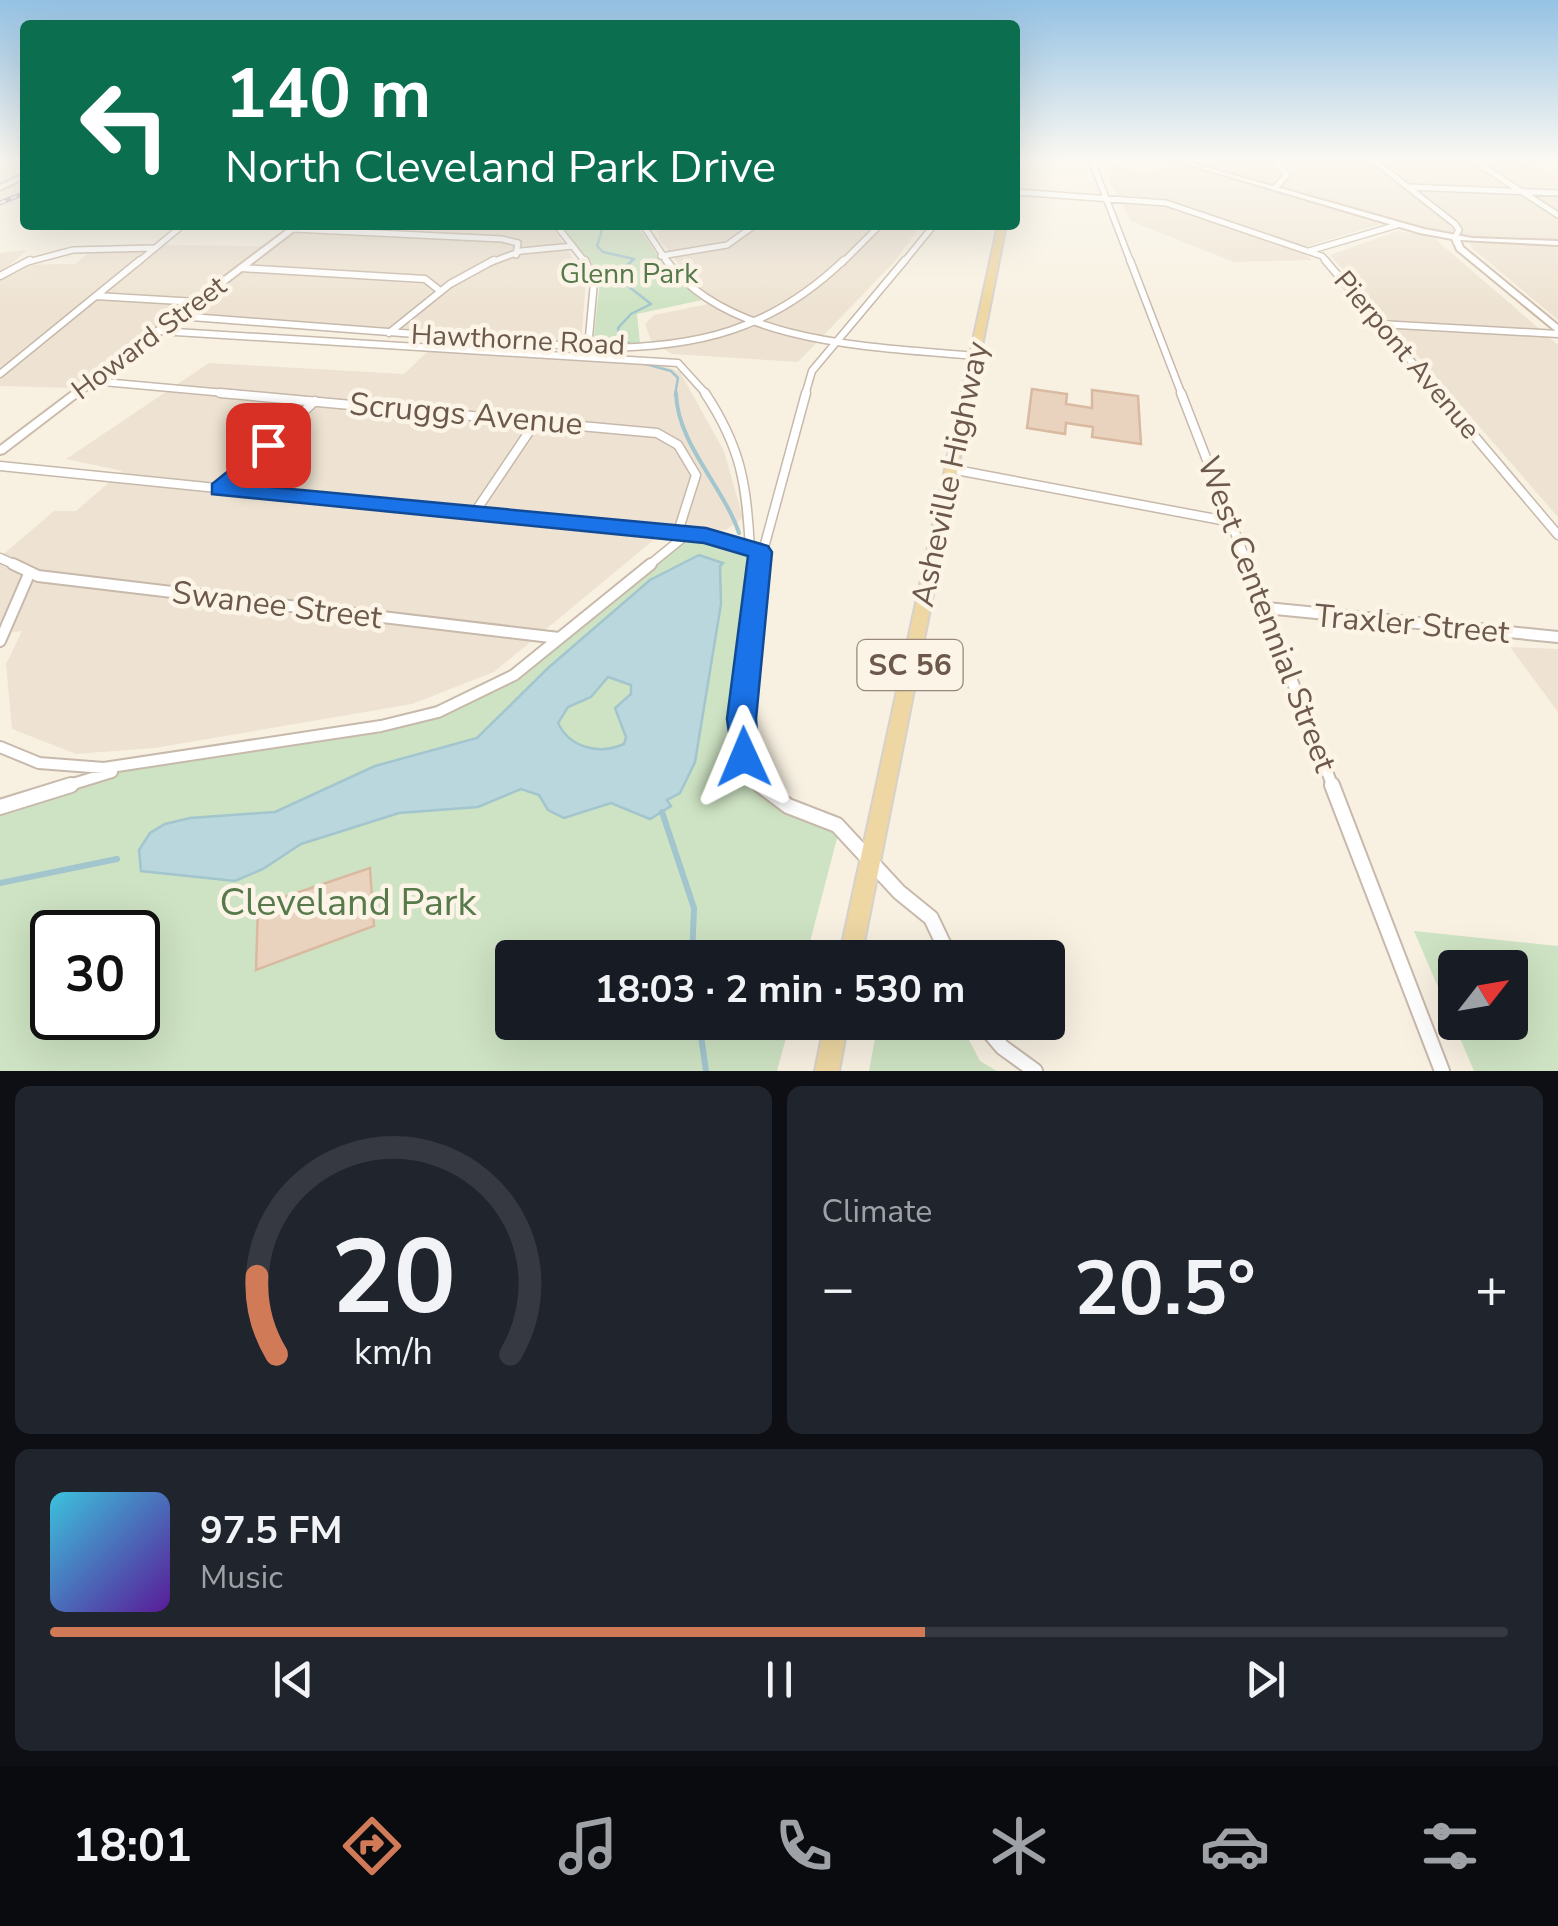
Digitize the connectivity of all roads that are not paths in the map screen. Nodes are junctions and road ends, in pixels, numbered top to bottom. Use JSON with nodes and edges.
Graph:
{"nodes":[{"id":1,"x":1110,"y":209,"type":"edge"},
{"id":2,"x":1184,"y":209,"type":"edge"},
{"id":3,"x":1344,"y":209,"type":"edge"},
{"id":4,"x":1436,"y":209,"type":"edge"},
{"id":5,"x":1396,"y":225,"type":"junction"},
{"id":6,"x":178,"y":230,"type":"edge"},
{"id":7,"x":292,"y":230,"type":"edge"},
{"id":8,"x":352,"y":230,"type":"edge"},
{"id":9,"x":559,"y":230,"type":"edge"},
{"id":10,"x":646,"y":230,"type":"edge"},
{"id":11,"x":752,"y":230,"type":"edge"},
{"id":12,"x":875,"y":230,"type":"edge"},
{"id":13,"x":930,"y":230,"type":"edge"},
{"id":14,"x":1001,"y":230,"type":"edge"},
{"id":15,"x":562,"y":234,"type":"junction"},
{"id":16,"x":1455,"y":238,"type":"junction"},
{"id":17,"x":1558,"y":243,"type":"edge"},
{"id":18,"x":518,"y":244,"type":"junction"},
{"id":19,"x":574,"y":246,"type":"junction"},
{"id":20,"x":156,"y":248,"type":"junction"},
{"id":21,"x":1309,"y":250,"type":"junction"},
{"id":22,"x":34,"y":255,"type":"joint"},
{"id":23,"x":516,"y":255,"type":"junction"},
{"id":24,"x":662,"y":256,"type":"junction"},
{"id":25,"x":241,"y":268,"type":"junction"},
{"id":26,"x":470,"y":272,"type":"junction"},
{"id":27,"x":0,"y":276,"type":"edge"},
{"id":28,"x":425,"y":279,"type":"junction"},
{"id":29,"x":438,"y":290,"type":"junction"},
{"id":30,"x":96,"y":296,"type":"junction"},
{"id":31,"x":197,"y":302,"type":"junction"},
{"id":32,"x":178,"y":316,"type":"junction"},
{"id":33,"x":758,"y":322,"type":"junction"},
{"id":34,"x":1380,"y":324,"type":"junction"},
{"id":35,"x":159,"y":331,"type":"junction"},
{"id":36,"x":1558,"y":332,"type":"edge"},
{"id":37,"x":389,"y":333,"type":"junction"},
{"id":38,"x":835,"y":340,"type":"junction"},
{"id":39,"x":588,"y":348,"type":"junction"},
{"id":40,"x":976,"y":356,"type":"junction"},
{"id":41,"x":0,"y":374,"type":"edge"},
{"id":42,"x":92,"y":381,"type":"junction"},
{"id":43,"x":315,"y":400,"type":"junction"},
{"id":44,"x":536,"y":420,"type":"junction"},
{"id":45,"x":0,"y":451,"type":"edge"},
{"id":46,"x":0,"y":466,"type":"edge"},
{"id":47,"x":951,"y":469,"type":"junction"},
{"id":48,"x":220,"y":489,"type":"junction"},
{"id":49,"x":472,"y":515,"type":"junction"},
{"id":50,"x":1232,"y":522,"type":"junction"},
{"id":51,"x":681,"y":535,"type":"junction"},
{"id":52,"x":1558,"y":535,"type":"edge"},
{"id":53,"x":755,"y":550,"type":"junction"},
{"id":54,"x":0,"y":558,"type":"edge"},
{"id":55,"x":29,"y":574,"type":"junction"},
{"id":56,"x":1266,"y":608,"type":"junction"},
{"id":57,"x":1558,"y":637,"type":"edge"},
{"id":58,"x":560,"y":638,"type":"junction"},
{"id":59,"x":0,"y":641,"type":"edge"},
{"id":60,"x":0,"y":747,"type":"edge"},
{"id":61,"x":128,"y":766,"type":"junction"},
{"id":62,"x":0,"y":807,"type":"edge"},
{"id":63,"x":870,"y":861,"type":"junction"},
{"id":64,"x":854,"y":940,"type":"edge"},
{"id":65,"x":941,"y":940,"type":"edge"},
{"id":66,"x":832,"y":1040,"type":"edge"},
{"id":67,"x":996,"y":1040,"type":"edge"},
{"id":68,"x":826,"y":1071,"type":"edge"},
{"id":69,"x":1035,"y":1071,"type":"edge"},
{"id":70,"x":1442,"y":1071,"type":"edge"}],
"edges":[{"from":1,"to":50,"type":"street","name":"West Centennial Street"},
{"from":2,"to":21,"type":"street","name":"Pierpont Avenue"},
{"from":3,"to":5,"type":"street"},
{"from":4,"to":16,"type":"street"},
{"from":5,"to":16,"type":"street"},
{"from":5,"to":21,"type":"street"},
{"from":6,"to":20,"type":"street"},
{"from":7,"to":25,"type":"street","name":"Howard Street"},
{"from":8,"to":18,"type":"street"},
{"from":9,"to":15,"type":"street"},
{"from":10,"to":24,"type":"street"},
{"from":11,"to":24,"type":"street"},
{"from":12,"to":33,"type":"street","name":"Hawthorne Road"},
{"from":13,"to":38,"type":"street"},
{"from":14,"to":40,"type":"main road","name":"Asheville Highway","number":"SC 56"},
{"from":15,"to":18,"type":"street"},
{"from":15,"to":19,"type":"street"},
{"from":16,"to":17,"type":"street"},
{"from":16,"to":36,"type":"street"},
{"from":18,"to":23,"type":"street"},
{"from":19,"to":23,"type":"street"},
{"from":19,"to":39,"type":"street"},
{"from":20,"to":22,"type":"street"},
{"from":20,"to":30,"type":"street"},
{"from":21,"to":34,"type":"street","name":"Pierpont Avenue"},
{"from":22,"to":27,"type":"street"},
{"from":23,"to":26,"type":"street"},
{"from":24,"to":33,"type":"street"},
{"from":25,"to":28,"type":"street"},
{"from":25,"to":31,"type":"street","name":"Howard Street"},
{"from":26,"to":28,"type":"street"},
{"from":26,"to":29,"type":"street"},
{"from":28,"to":29,"type":"street"},
{"from":29,"to":37,"type":"street"},
{"from":30,"to":31,"type":"street"},
{"from":30,"to":41,"type":"street"},
{"from":31,"to":32,"type":"street","name":"Howard Street"},
{"from":32,"to":35,"type":"street","name":"Howard Street"},
{"from":32,"to":37,"type":"street","name":"Hawthorne Road"},
{"from":33,"to":38,"type":"street"},
{"from":33,"to":39,"type":"street","name":"Hawthorne Road"},
{"from":34,"to":36,"type":"street"},
{"from":34,"to":52,"type":"street","name":"Pierpont Avenue"},
{"from":35,"to":42,"type":"street","name":"Howard Street"},
{"from":35,"to":53,"type":"street"},
{"from":37,"to":39,"type":"street","name":"Hawthorne Road"},
{"from":38,"to":40,"type":"street"},
{"from":38,"to":53,"type":"street"},
{"from":40,"to":47,"type":"main road","name":"Asheville Highway","number":"SC 56"},
{"from":42,"to":43,"type":"street","name":"Scruggs Avenue"},
{"from":42,"to":45,"type":"street","name":"Howard Street"},
{"from":43,"to":44,"type":"street","name":"Scruggs Avenue"},
{"from":43,"to":48,"type":"street"},
{"from":44,"to":49,"type":"street"},
{"from":44,"to":51,"type":"street","name":"Scruggs Avenue"},
{"from":46,"to":48,"type":"street"},
{"from":47,"to":50,"type":"street"},
{"from":47,"to":63,"type":"main road","name":"Asheville Highway","number":"SC 56"},
{"from":48,"to":49,"type":"street"},
{"from":49,"to":51,"type":"street"},
{"from":50,"to":56,"type":"street","name":"West Centennial Street"},
{"from":51,"to":53,"type":"street"},
{"from":51,"to":58,"type":"street"},
{"from":53,"to":63,"type":"street"},
{"from":54,"to":55,"type":"street","name":"Swanee Street"},
{"from":55,"to":58,"type":"street","name":"Swanee Street"},
{"from":55,"to":59,"type":"street"},
{"from":56,"to":57,"type":"street","name":"Traxler Street"},
{"from":56,"to":70,"type":"street","name":"West Centennial Street"},
{"from":58,"to":61,"type":"street"},
{"from":60,"to":61,"type":"street"},
{"from":61,"to":62,"type":"street"},
{"from":63,"to":64,"type":"main road","name":"Asheville Highway","number":"SC 56"},
{"from":63,"to":65,"type":"street"},
{"from":66,"to":68,"type":"main road"},
{"from":67,"to":69,"type":"street"}]}
